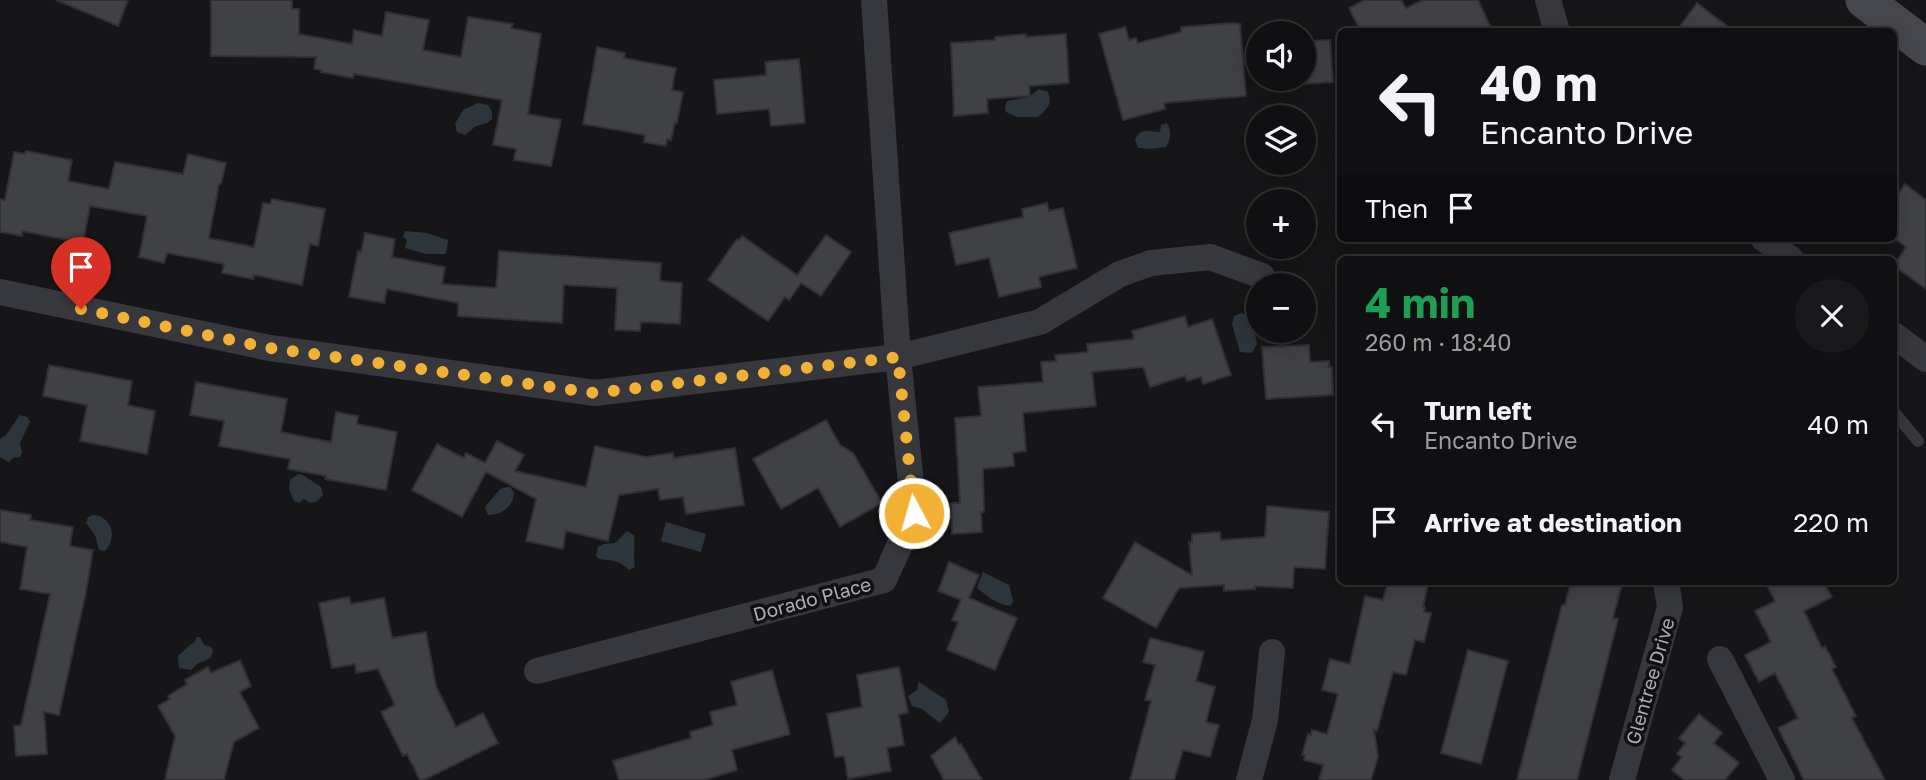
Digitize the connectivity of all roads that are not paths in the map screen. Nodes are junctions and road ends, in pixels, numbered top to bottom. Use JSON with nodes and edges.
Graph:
{"nodes":[{"id":1,"x":874,"y":0,"type":"edge"},
{"id":2,"x":1548,"y":0,"type":"edge"},
{"id":3,"x":1864,"y":0,"type":"edge"},
{"id":4,"x":1556,"y":28,"type":"edge"},
{"id":5,"x":1926,"y":47,"type":"edge"},
{"id":6,"x":1768,"y":242,"type":"edge"},
{"id":7,"x":1787,"y":256,"type":"edge"},
{"id":8,"x":1254,"y":273,"type":"edge"},
{"id":9,"x":0,"y":292,"type":"edge"},
{"id":10,"x":1897,"y":337,"type":"edge"},
{"id":11,"x":898,"y":357,"type":"junction"},
{"id":12,"x":1926,"y":359,"type":"edge"},
{"id":13,"x":1897,"y":416,"type":"edge"},
{"id":14,"x":1918,"y":441,"type":"dead end"},
{"id":15,"x":1667,"y":585,"type":"edge"},
{"id":16,"x":1272,"y":652,"type":"dead end"},
{"id":17,"x":1720,"y":659,"type":"dead end"},
{"id":18,"x":537,"y":671,"type":"dead end"},
{"id":19,"x":1249,"y":780,"type":"edge"},
{"id":20,"x":1622,"y":780,"type":"edge"},
{"id":21,"x":1782,"y":780,"type":"edge"}],
"edges":[{"from":1,"to":11,"type":"street","name":"Dorado Place"},
{"from":2,"to":4,"type":"street"},
{"from":3,"to":5,"type":"main road"},
{"from":6,"to":7,"type":"street"},
{"from":8,"to":11,"type":"street"},
{"from":9,"to":11,"type":"street"},
{"from":10,"to":12,"type":"street"},
{"from":11,"to":18,"type":"street","name":"Dorado Place"},
{"from":13,"to":14,"type":"lane"},
{"from":15,"to":20,"type":"street","name":"Glentree Drive"},
{"from":16,"to":19,"type":"street"},
{"from":17,"to":21,"type":"street"}]}
